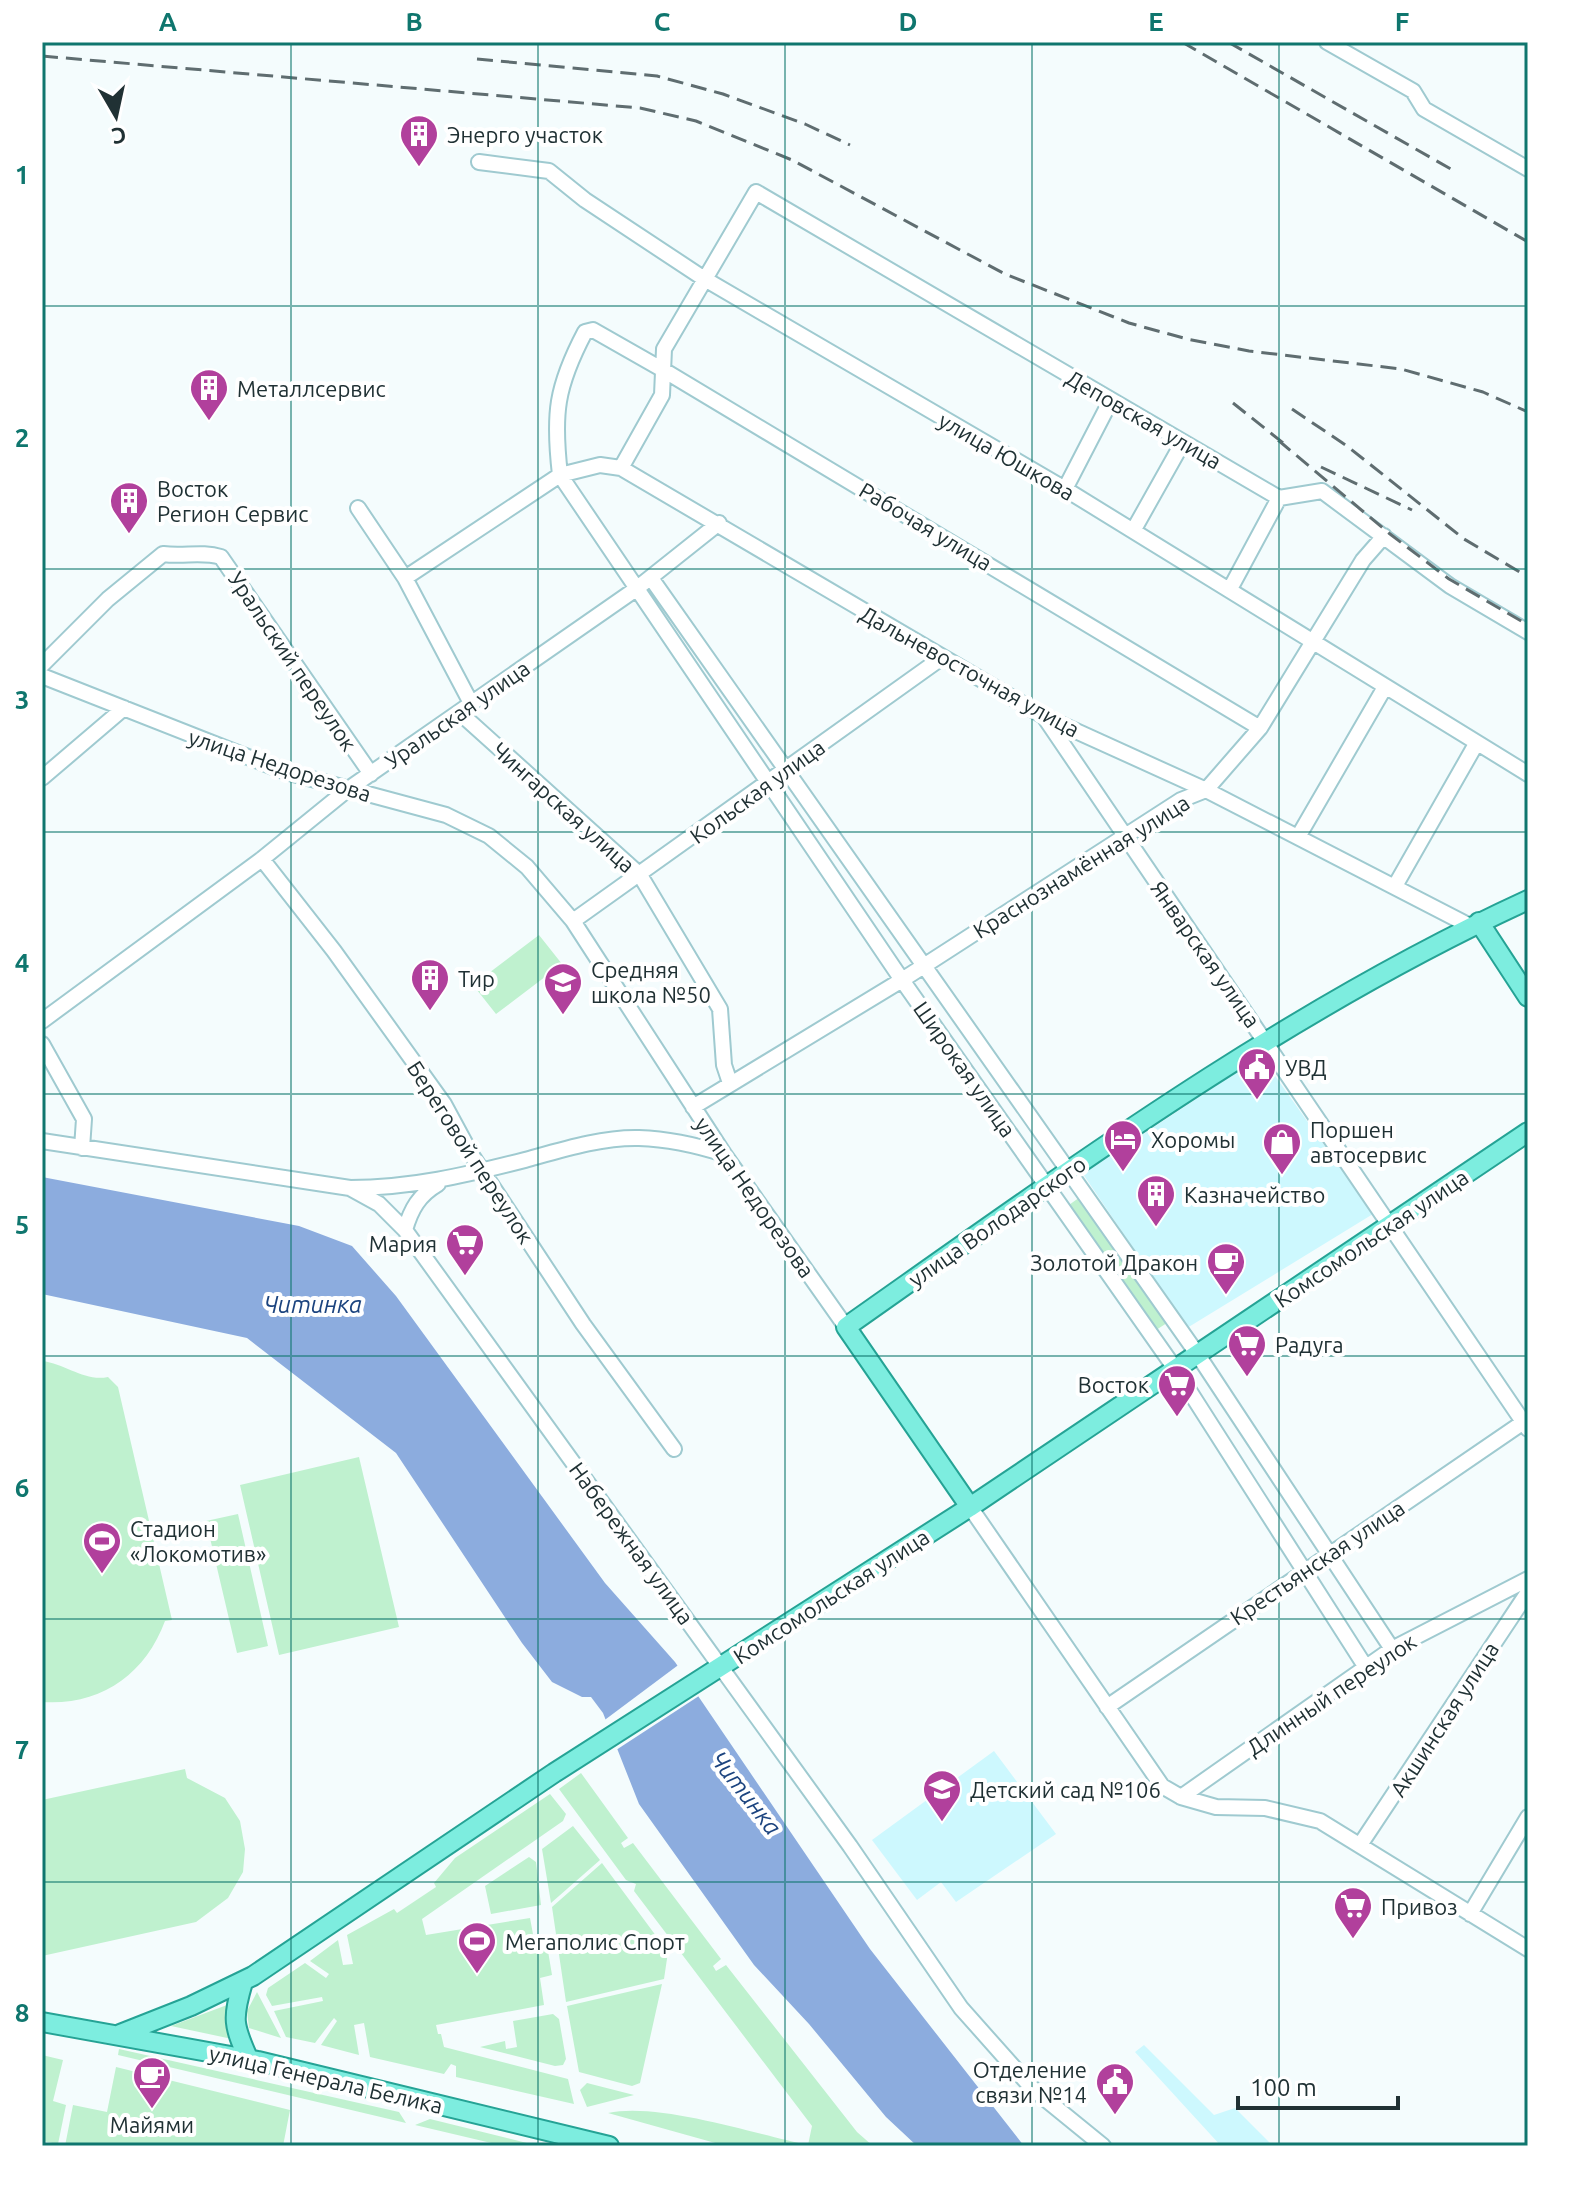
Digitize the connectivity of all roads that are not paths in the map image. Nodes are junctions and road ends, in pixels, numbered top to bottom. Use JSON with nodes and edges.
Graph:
{"nodes":[{"id":1,"x":1327,"y":42,"type":"edge"},
{"id":2,"x":479,"y":162,"type":"dead end"},
{"id":3,"x":1528,"y":169,"type":"edge"},
{"id":4,"x":703,"y":278,"type":"junction"},
{"id":5,"x":665,"y":371,"type":"junction"},
{"id":6,"x":1111,"y":400,"type":"junction"},
{"id":7,"x":1183,"y":442,"type":"junction"},
{"id":8,"x":621,"y":468,"type":"junction"},
{"id":9,"x":560,"y":475,"type":"junction"},
{"id":10,"x":1065,"y":489,"type":"junction"},
{"id":11,"x":1279,"y":498,"type":"junction"},
{"id":12,"x":358,"y":508,"type":"dead end"},
{"id":13,"x":719,"y":523,"type":"junction"},
{"id":14,"x":1133,"y":531,"type":"junction"},
{"id":15,"x":1384,"y":536,"type":"junction"},
{"id":16,"x":405,"y":578,"type":"junction"},
{"id":17,"x":651,"y":578,"type":"junction"},
{"id":18,"x":636,"y":589,"type":"junction"},
{"id":19,"x":1230,"y":589,"type":"junction"},
{"id":20,"x":1528,"y":632,"type":"edge"},
{"id":21,"x":1314,"y":644,"type":"junction"},
{"id":22,"x":940,"y":659,"type":"junction"},
{"id":23,"x":42,"y":665,"type":"edge"},
{"id":24,"x":42,"y":676,"type":"edge"},
{"id":25,"x":1385,"y":687,"type":"junction"},
{"id":26,"x":124,"y":708,"type":"junction"},
{"id":27,"x":466,"y":709,"type":"junction"},
{"id":28,"x":1045,"y":717,"type":"junction"},
{"id":29,"x":1260,"y":728,"type":"junction"},
{"id":30,"x":1476,"y":744,"type":"junction"},
{"id":31,"x":785,"y":772,"type":"junction"},
{"id":32,"x":371,"y":774,"type":"junction"},
{"id":33,"x":1528,"y":774,"type":"edge"},
{"id":34,"x":42,"y":778,"type":"edge"},
{"id":35,"x":769,"y":783,"type":"junction"},
{"id":36,"x":347,"y":790,"type":"junction"},
{"id":37,"x":1206,"y":790,"type":"junction"},
{"id":38,"x":1124,"y":836,"type":"junction"},
{"id":39,"x":1298,"y":837,"type":"junction"},
{"id":40,"x":262,"y":859,"type":"junction"},
{"id":41,"x":640,"y":875,"type":"junction"},
{"id":42,"x":1395,"y":886,"type":"junction"},
{"id":43,"x":1528,"y":900,"type":"edge"},
{"id":44,"x":573,"y":921,"type":"junction"},
{"id":45,"x":1474,"y":924,"type":"junction"},
{"id":46,"x":923,"y":966,"type":"junction"},
{"id":47,"x":902,"y":980,"type":"junction"},
{"id":48,"x":1528,"y":997,"type":"edge"},
{"id":49,"x":42,"y":1021,"type":"edge"},
{"id":50,"x":1266,"y":1040,"type":"junction"},
{"id":51,"x":42,"y":1044,"type":"edge"},
{"id":52,"x":730,"y":1083,"type":"junction"},
{"id":53,"x":693,"y":1107,"type":"junction"},
{"id":54,"x":1528,"y":1132,"type":"edge"},
{"id":55,"x":42,"y":1141,"type":"edge"},
{"id":56,"x":82,"y":1148,"type":"junction"},
{"id":57,"x":724,"y":1154,"type":"junction"},
{"id":58,"x":483,"y":1170,"type":"junction"},
{"id":59,"x":1067,"y":1171,"type":"junction"},
{"id":60,"x":445,"y":1180,"type":"junction"},
{"id":61,"x":1046,"y":1185,"type":"junction"},
{"id":62,"x":350,"y":1188,"type":"junction"},
{"id":63,"x":1392,"y":1223,"type":"junction"},
{"id":64,"x":405,"y":1230,"type":"junction"},
{"id":65,"x":846,"y":1327,"type":"junction"},
{"id":66,"x":1198,"y":1355,"type":"junction"},
{"id":67,"x":1176,"y":1370,"type":"junction"},
{"id":68,"x":1526,"y":1423,"type":"edge"},
{"id":69,"x":674,"y":1449,"type":"dead end"},
{"id":70,"x":970,"y":1507,"type":"junction"},
{"id":71,"x":1331,"y":1552,"type":"junction"},
{"id":72,"x":1304,"y":1570,"type":"junction"},
{"id":73,"x":1528,"y":1579,"type":"edge"},
{"id":74,"x":1528,"y":1592,"type":"edge"},
{"id":75,"x":1392,"y":1649,"type":"junction"},
{"id":76,"x":1365,"y":1666,"type":"junction"},
{"id":77,"x":714,"y":1670,"type":"junction"},
{"id":78,"x":1107,"y":1707,"type":"junction"},
{"id":79,"x":1181,"y":1797,"type":"junction"},
{"id":80,"x":1528,"y":1817,"type":"edge"},
{"id":81,"x":1360,"y":1845,"type":"junction"},
{"id":82,"x":1470,"y":1914,"type":"junction"},
{"id":83,"x":1528,"y":1949,"type":"edge"},
{"id":84,"x":243,"y":1982,"type":"junction"},
{"id":85,"x":42,"y":2022,"type":"edge"},
{"id":86,"x":120,"y":2034,"type":"junction"},
{"id":87,"x":249,"y":2060,"type":"junction"},
{"id":88,"x":604,"y":2145,"type":"edge"},
{"id":89,"x":1103,"y":2146,"type":"edge"}],
"edges":[{"from":1,"to":3,"type":"street"},
{"from":2,"to":4,"type":"street","name":"улица Юшкова"},
{"from":4,"to":5,"type":"street"},
{"from":4,"to":6,"type":"street","name":"Деповская улица"},
{"from":4,"to":10,"type":"street","name":"улица Юшкова"},
{"from":5,"to":8,"type":"street"},
{"from":5,"to":9,"type":"street","name":"Рабочая улица"},
{"from":5,"to":29,"type":"street","name":"Рабочая улица"},
{"from":6,"to":7,"type":"street","name":"Деповская улица"},
{"from":6,"to":10,"type":"street"},
{"from":7,"to":11,"type":"street","name":"Деповская улица"},
{"from":7,"to":14,"type":"street"},
{"from":8,"to":9,"type":"street"},
{"from":8,"to":13,"type":"street","name":"Дальневосточная улица"},
{"from":9,"to":16,"type":"street"},
{"from":9,"to":18,"type":"street","name":"Широкая улица"},
{"from":10,"to":14,"type":"street","name":"улица Юшкова"},
{"from":11,"to":15,"type":"street"},
{"from":11,"to":19,"type":"street"},
{"from":12,"to":16,"type":"street","name":"Чингарская улица"},
{"from":13,"to":17,"type":"street","name":"Уральская улица"},
{"from":13,"to":22,"type":"street","name":"Дальневосточная улица"},
{"from":14,"to":19,"type":"street","name":"улица Юшкова"},
{"from":15,"to":20,"type":"street"},
{"from":15,"to":21,"type":"street","name":"Краснознамённая улица"},
{"from":16,"to":27,"type":"street","name":"Чингарская улица"},
{"from":17,"to":18,"type":"street","name":"Уральская улица"},
{"from":17,"to":31,"type":"street","name":"Широкая улица"},
{"from":18,"to":27,"type":"street","name":"Уральская улица"},
{"from":18,"to":35,"type":"street","name":"Широкая улица"},
{"from":19,"to":21,"type":"street","name":"улица Юшкова"},
{"from":21,"to":25,"type":"street","name":"улица Юшкова"},
{"from":21,"to":29,"type":"street","name":"Краснознамённая улица"},
{"from":22,"to":28,"type":"street","name":"Дальневосточная улица"},
{"from":22,"to":31,"type":"street","name":"Кольская улица"},
{"from":23,"to":32,"type":"street","name":"Уральский переулок"},
{"from":24,"to":26,"type":"street","name":"улица Недорезова"},
{"from":25,"to":30,"type":"street","name":"улица Юшкова"},
{"from":25,"to":39,"type":"street"},
{"from":26,"to":34,"type":"street"},
{"from":26,"to":36,"type":"street","name":"улица Недорезова"},
{"from":27,"to":32,"type":"street","name":"Уральская улица"},
{"from":27,"to":41,"type":"street","name":"Чингарская улица"},
{"from":28,"to":37,"type":"street","name":"Дальневосточная улица"},
{"from":28,"to":38,"type":"street","name":"Январская улица"},
{"from":29,"to":37,"type":"street","name":"Краснознамённая улица"},
{"from":30,"to":33,"type":"street","name":"улица Юшкова"},
{"from":30,"to":42,"type":"street"},
{"from":31,"to":35,"type":"street","name":"Кольская улица"},
{"from":31,"to":46,"type":"street","name":"Широкая улица"},
{"from":32,"to":36,"type":"street","name":"Уральская улица"},
{"from":35,"to":41,"type":"street","name":"Кольская улица"},
{"from":35,"to":47,"type":"street","name":"Широкая улица"},
{"from":36,"to":40,"type":"street","name":"Уральская улица"},
{"from":36,"to":44,"type":"street","name":"улица Недорезова"},
{"from":37,"to":38,"type":"street","name":"Краснознамённая улица"},
{"from":37,"to":39,"type":"street","name":"Дальневосточная улица"},
{"from":38,"to":46,"type":"street","name":"Краснознамённая улица"},
{"from":38,"to":50,"type":"street","name":"Январская улица"},
{"from":39,"to":42,"type":"street","name":"Дальневосточная улица"},
{"from":40,"to":49,"type":"street","name":"Уральская улица"},
{"from":40,"to":58,"type":"street","name":"Береговой переулок"},
{"from":41,"to":44,"type":"street","name":"Кольская улица"},
{"from":41,"to":52,"type":"street","name":"Чингарская улица"},
{"from":42,"to":45,"type":"street","name":"Дальневосточная улица"},
{"from":43,"to":45,"type":"main road","name":"улица Володарского"},
{"from":44,"to":53,"type":"street","name":"улица Недорезова"},
{"from":45,"to":48,"type":"main road"},
{"from":45,"to":50,"type":"main road","name":"улица Володарского"},
{"from":46,"to":47,"type":"street","name":"Краснознамённая улица"},
{"from":46,"to":59,"type":"street","name":"Широкая улица"},
{"from":47,"to":52,"type":"street","name":"Краснознамённая улица"},
{"from":47,"to":61,"type":"street","name":"Широкая улица"},
{"from":50,"to":59,"type":"main road","name":"улица Володарского"},
{"from":50,"to":63,"type":"street","name":"Январская улица"},
{"from":51,"to":56,"type":"street"},
{"from":52,"to":53,"type":"street","name":"Краснознамённая улица"},
{"from":53,"to":57,"type":"street","name":"улица Недорезова"},
{"from":54,"to":63,"type":"main road","name":"Комсомольская улица"},
{"from":55,"to":56,"type":"street","name":"Набережная улица"},
{"from":56,"to":62,"type":"street","name":"Набережная улица"},
{"from":57,"to":58,"type":"street"},
{"from":57,"to":65,"type":"street","name":"улица Недорезова"},
{"from":58,"to":60,"type":"street"},
{"from":58,"to":69,"type":"street","name":"Береговой переулок"},
{"from":59,"to":61,"type":"main road","name":"улица Володарского"},
{"from":59,"to":66,"type":"street","name":"Широкая улица"},
{"from":60,"to":62,"type":"street"},
{"from":60,"to":64,"type":"street"},
{"from":61,"to":65,"type":"main road","name":"улица Володарского"},
{"from":61,"to":67,"type":"street","name":"Широкая улица"},
{"from":62,"to":64,"type":"street","name":"Набережная улица"},
{"from":63,"to":66,"type":"main road","name":"Комсомольская улица"},
{"from":63,"to":68,"type":"street","name":"Январская улица"},
{"from":64,"to":77,"type":"street","name":"Набережная улица"},
{"from":65,"to":70,"type":"main road","name":"улица Недорезова"},
{"from":66,"to":67,"type":"main road","name":"Комсомольская улица"},
{"from":66,"to":71,"type":"street","name":"Широкая улица"},
{"from":67,"to":70,"type":"main road","name":"Комсомольская улица"},
{"from":67,"to":72,"type":"street","name":"Широкая улица"},
{"from":68,"to":71,"type":"street","name":"Крестьянская улица"},
{"from":70,"to":77,"type":"main road","name":"Комсомольская улица"},
{"from":70,"to":78,"type":"street","name":"улица Недорезова"},
{"from":71,"to":72,"type":"street","name":"Крестьянская улица"},
{"from":71,"to":75,"type":"street","name":"Широкая улица"},
{"from":72,"to":76,"type":"street","name":"Широкая улица"},
{"from":72,"to":78,"type":"street","name":"Крестьянская улица"},
{"from":73,"to":75,"type":"street","name":"Длинный переулок"},
{"from":74,"to":81,"type":"street","name":"Акшинская улица"},
{"from":75,"to":76,"type":"street","name":"Длинный переулок"},
{"from":76,"to":79,"type":"street","name":"Длинный переулок"},
{"from":77,"to":84,"type":"main road","name":"Комсомольская улица"},
{"from":77,"to":89,"type":"street","name":"Набережная улица"},
{"from":78,"to":79,"type":"street","name":"улица Недорезова"},
{"from":79,"to":81,"type":"street","name":"улица Недорезова"},
{"from":80,"to":82,"type":"street"},
{"from":81,"to":82,"type":"street","name":"улица Недорезова"},
{"from":82,"to":83,"type":"street","name":"улица Недорезова"},
{"from":84,"to":86,"type":"main road","name":"Комсомольская улица"},
{"from":84,"to":87,"type":"main road"},
{"from":85,"to":86,"type":"main road","name":"улица Генерала Белика"},
{"from":86,"to":87,"type":"main road","name":"улица Генерала Белика"},
{"from":87,"to":88,"type":"main road","name":"улица Генерала Белика"}]}
